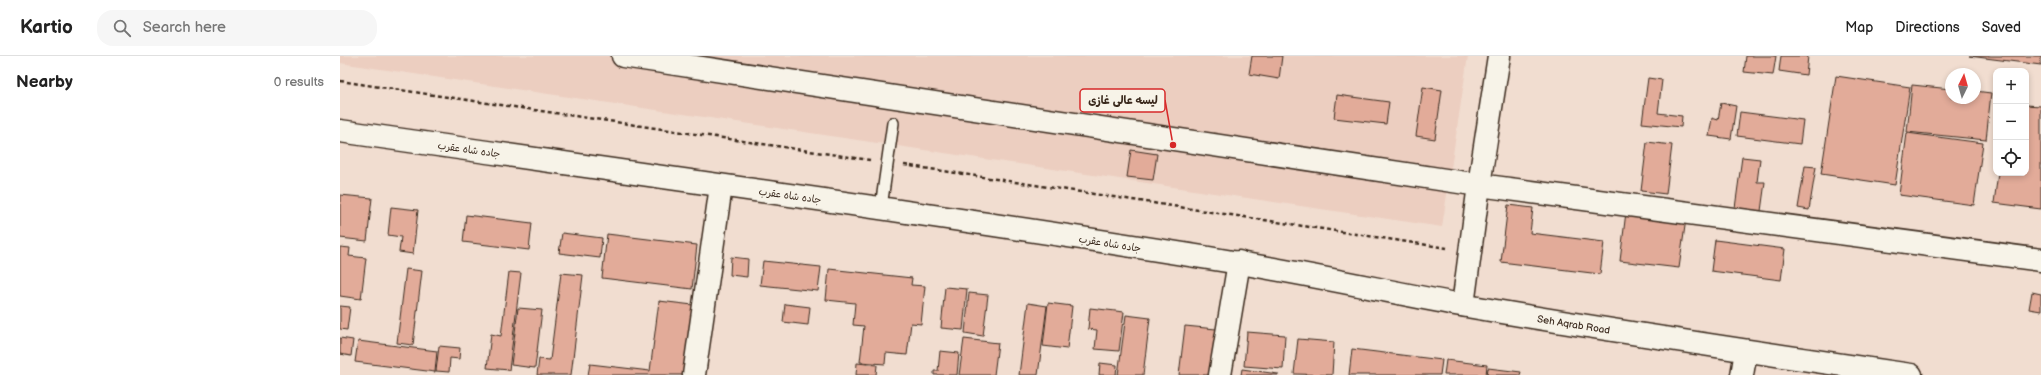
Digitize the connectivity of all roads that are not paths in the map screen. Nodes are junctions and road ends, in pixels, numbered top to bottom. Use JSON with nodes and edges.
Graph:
{"nodes":[{"id":1,"x":622,"y":56,"type":"edge"},
{"id":2,"x":1499,"y":56,"type":"edge"},
{"id":3,"x":894,"y":123,"type":"dead end"},
{"id":4,"x":340,"y":131,"type":"edge"},
{"id":5,"x":1479,"y":185,"type":"junction"},
{"id":6,"x":721,"y":186,"type":"junction"},
{"id":7,"x":881,"y":207,"type":"junction"},
{"id":8,"x":2041,"y":260,"type":"edge"},
{"id":9,"x":1239,"y":262,"type":"junction"},
{"id":10,"x":1463,"y":305,"type":"junction"},
{"id":11,"x":1746,"y":351,"type":"junction"},
{"id":12,"x":694,"y":375,"type":"edge"},
{"id":13,"x":1220,"y":375,"type":"edge"},
{"id":14,"x":1742,"y":375,"type":"edge"},
{"id":15,"x":1911,"y":375,"type":"edge"}],
"edges":[{"from":1,"to":5,"type":"main road"},
{"from":2,"to":5,"type":"main road"},
{"from":3,"to":7,"type":"lane"},
{"from":4,"to":6,"type":"main road","name":"جاده شاه عقرب"},
{"from":5,"to":8,"type":"main road"},
{"from":5,"to":10,"type":"main road"},
{"from":6,"to":7,"type":"main road","name":"جاده شاه عقرب"},
{"from":6,"to":12,"type":"main road"},
{"from":7,"to":9,"type":"main road","name":"جاده شاه عقرب"},
{"from":9,"to":10,"type":"main road","name":"Seh Aqrab Road"},
{"from":9,"to":13,"type":"main road"},
{"from":10,"to":11,"type":"main road","name":"Seh Aqrab Road"},
{"from":11,"to":14,"type":"main road"},
{"from":11,"to":15,"type":"main road","name":"Seh Aqrab Road"}]}
